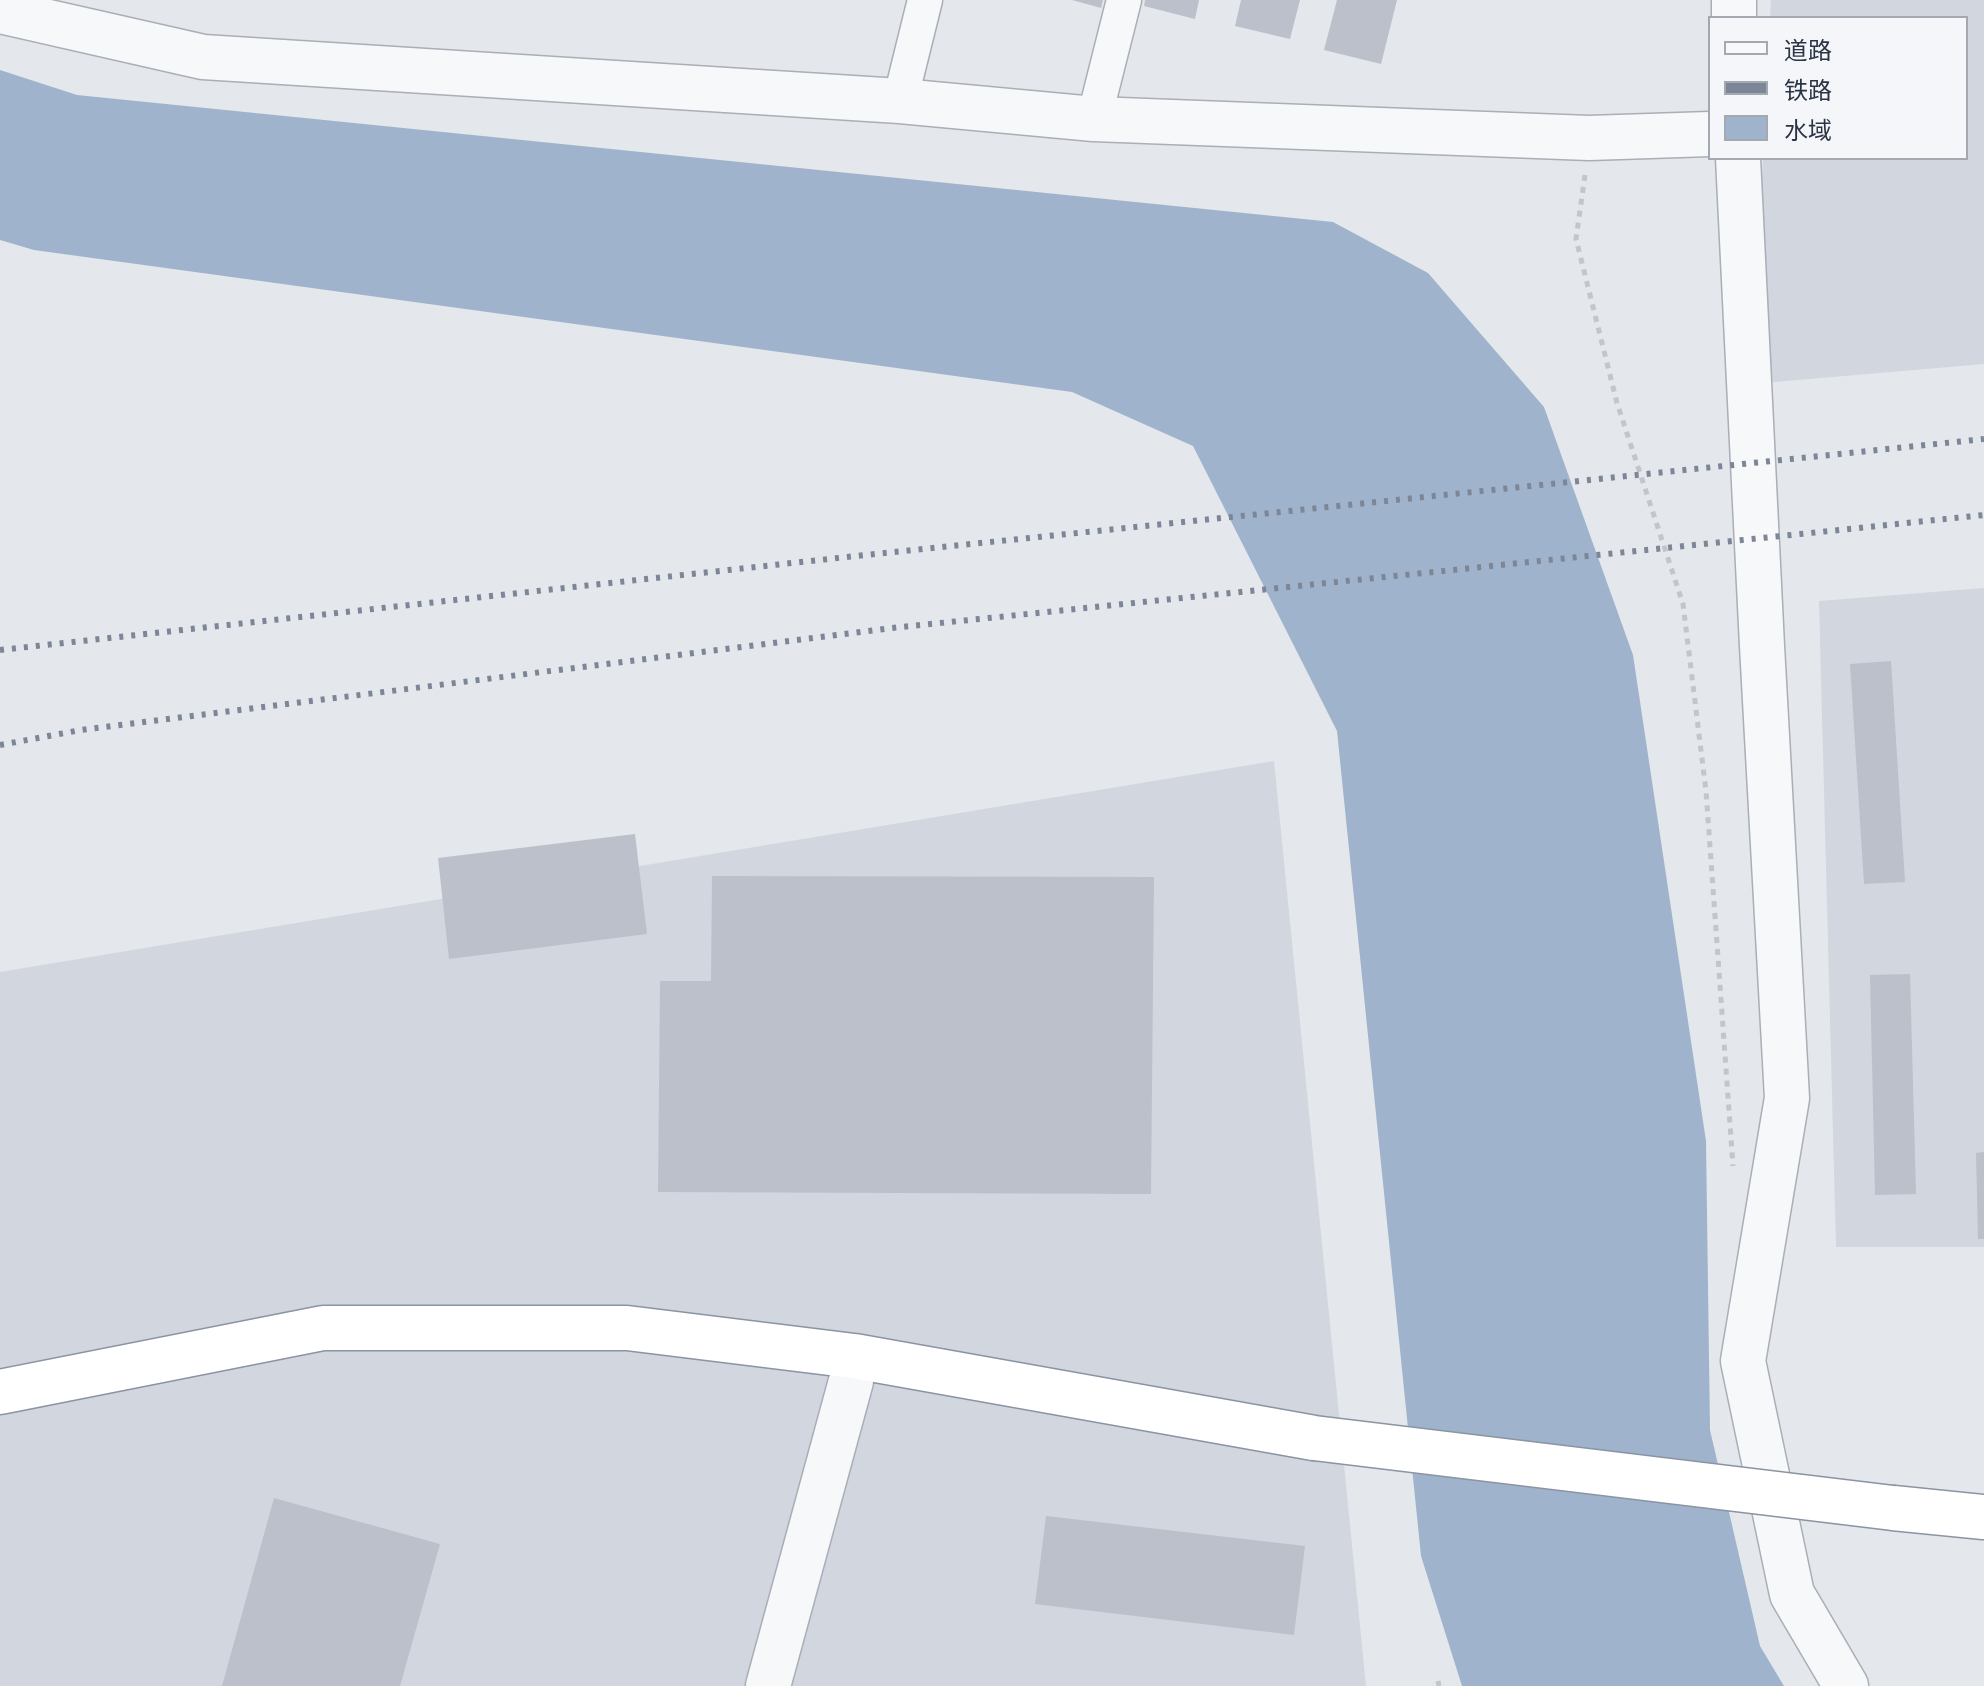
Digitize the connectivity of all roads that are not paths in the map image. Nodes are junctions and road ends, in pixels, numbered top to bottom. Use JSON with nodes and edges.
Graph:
{"nodes":[{"id":1,"x":925,"y":0,"type":"edge"},
{"id":2,"x":1124,"y":0,"type":"edge"},
{"id":3,"x":0,"y":11,"type":"edge"},
{"id":4,"x":900,"y":101,"type":"junction"},
{"id":5,"x":1094,"y":119,"type":"junction"},
{"id":6,"x":1708,"y":134,"type":"edge"},
{"id":7,"x":1738,"y":160,"type":"edge"},
{"id":8,"x":851,"y":1381,"type":"junction"},
{"id":9,"x":0,"y":1392,"type":"edge"},
{"id":10,"x":0,"y":1418,"type":"edge"},
{"id":11,"x":1314,"y":1438,"type":"junction"},
{"id":12,"x":1984,"y":1517,"type":"edge"},
{"id":13,"x":768,"y":1686,"type":"edge"},
{"id":14,"x":1846,"y":1686,"type":"edge"}],
"edges":[{"from":1,"to":4,"type":"street"},
{"from":2,"to":5,"type":"street"},
{"from":3,"to":4,"type":"street"},
{"from":4,"to":5,"type":"street"},
{"from":5,"to":6,"type":"street"},
{"from":7,"to":14,"type":"street"},
{"from":8,"to":10,"type":"highway"},
{"from":8,"to":11,"type":"highway"},
{"from":8,"to":13,"type":"street"},
{"from":9,"to":11,"type":"highway"},
{"from":11,"to":12,"type":"highway","bridge":true}]}
